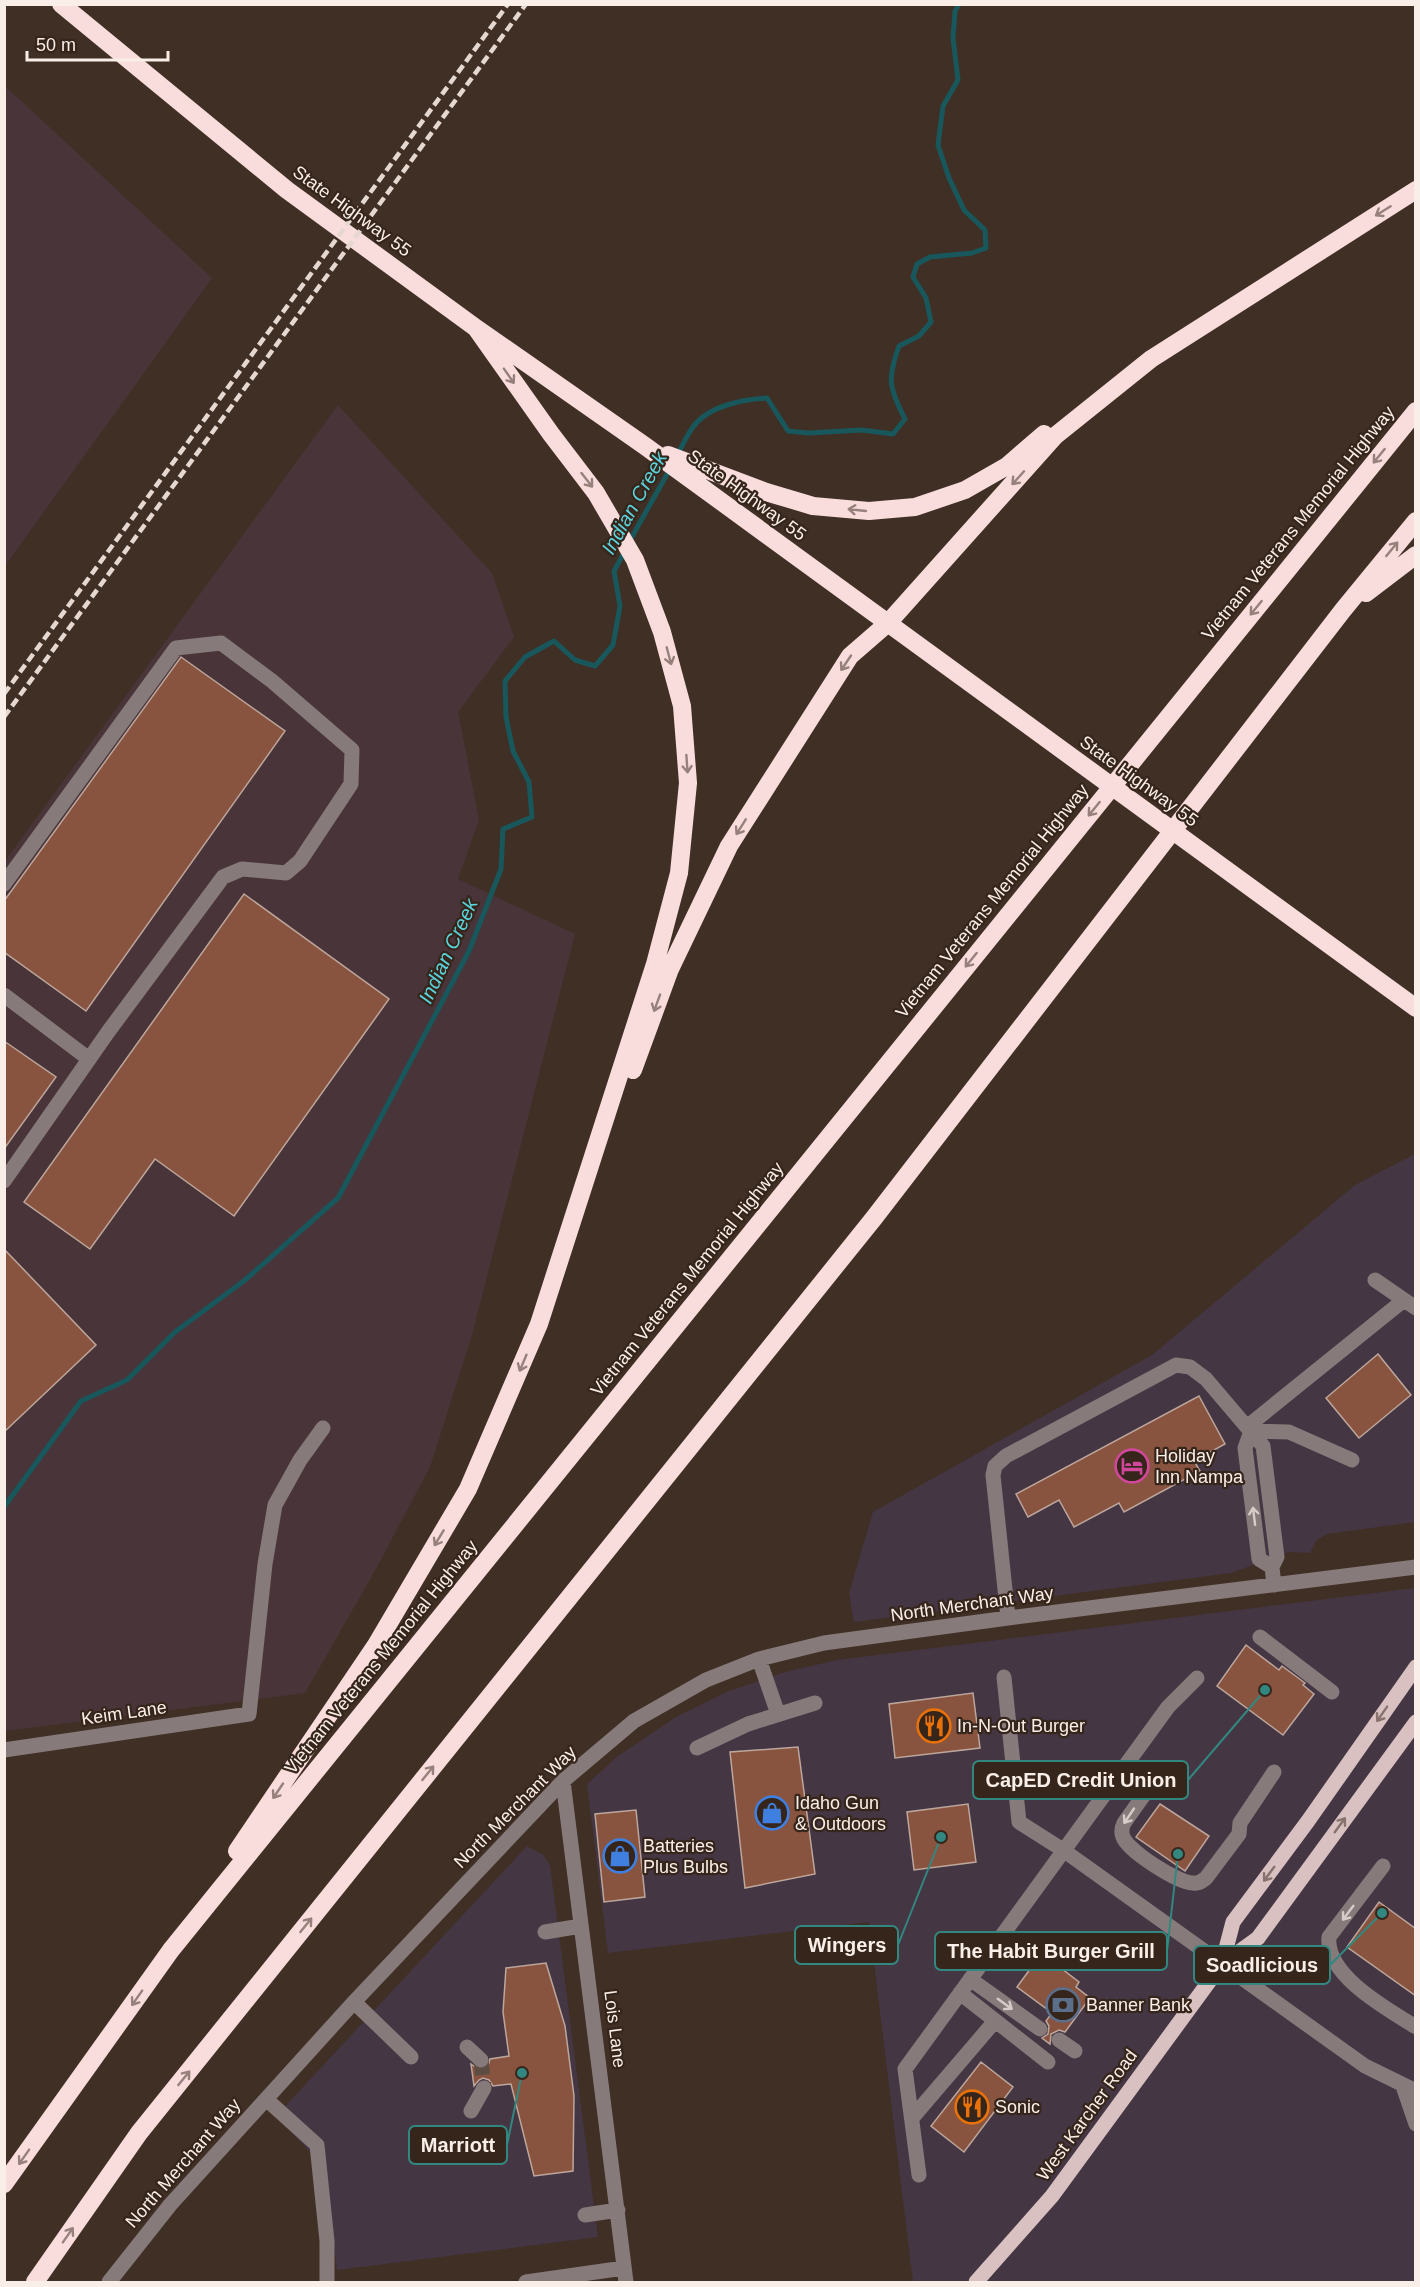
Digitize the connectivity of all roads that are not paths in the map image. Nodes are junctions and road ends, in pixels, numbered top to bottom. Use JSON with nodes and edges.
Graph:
{"nodes":[{"id":1,"x":62,"y":4,"type":"edge"},
{"id":2,"x":1416,"y":190,"type":"edge"},
{"id":3,"x":1350,"y":232,"type":"junction"},
{"id":4,"x":476,"y":328,"type":"junction"},
{"id":5,"x":1416,"y":411,"type":"edge"},
{"id":6,"x":645,"y":446,"type":"junction"},
{"id":7,"x":1416,"y":521,"type":"edge"},
{"id":8,"x":1416,"y":555,"type":"edge"},
{"id":9,"x":1343,"y":610,"type":"junction"},
{"id":10,"x":888,"y":623,"type":"junction"},
{"id":11,"x":4,"y":884,"type":"edge"},
{"id":12,"x":4,"y":995,"type":"edge"},
{"id":13,"x":1416,"y":1008,"type":"edge"},
{"id":14,"x":89,"y":1059,"type":"junction"},
{"id":15,"x":4,"y":1181,"type":"edge"},
{"id":16,"x":1375,"y":1281,"type":"dead end"},
{"id":17,"x":1410,"y":1304,"type":"edge"},
{"id":18,"x":539,"y":1324,"type":"junction"},
{"id":19,"x":323,"y":1428,"type":"dead end"},
{"id":20,"x":1250,"y":1429,"type":"junction"},
{"id":21,"x":1352,"y":1460,"type":"dead end"},
{"id":22,"x":1416,"y":1567,"type":"edge"},
{"id":23,"x":1274,"y":1585,"type":"junction"},
{"id":24,"x":1008,"y":1618,"type":"junction"},
{"id":25,"x":1260,"y":1637,"type":"dead end"},
{"id":26,"x":759,"y":1659,"type":"junction"},
{"id":27,"x":1416,"y":1667,"type":"edge"},
{"id":28,"x":1004,"y":1677,"type":"dead end"},
{"id":29,"x":1197,"y":1678,"type":"dead end"},
{"id":30,"x":1332,"y":1692,"type":"dead end"},
{"id":31,"x":815,"y":1703,"type":"dead end"},
{"id":32,"x":778,"y":1714,"type":"junction"},
{"id":33,"x":1416,"y":1722,"type":"edge"},
{"id":34,"x":698,"y":1748,"type":"dead end"},
{"id":35,"x":4,"y":1750,"type":"edge"},
{"id":36,"x":1163,"y":1768,"type":"dead end"},
{"id":37,"x":1274,"y":1772,"type":"dead end"},
{"id":38,"x":563,"y":1781,"type":"junction"},
{"id":39,"x":1063,"y":1850,"type":"junction"},
{"id":40,"x":1383,"y":1866,"type":"dead end"},
{"id":41,"x":581,"y":1926,"type":"junction"},
{"id":42,"x":545,"y":1932,"type":"dead end"},
{"id":43,"x":171,"y":1950,"type":"junction"},
{"id":44,"x":1222,"y":1964,"type":"junction"},
{"id":45,"x":970,"y":1979,"type":"junction"},
{"id":46,"x":960,"y":1993,"type":"junction"},
{"id":47,"x":354,"y":2002,"type":"junction"},
{"id":48,"x":995,"y":2021,"type":"junction"},
{"id":49,"x":1416,"y":2027,"type":"edge"},
{"id":50,"x":1040,"y":2029,"type":"dead end"},
{"id":51,"x":1059,"y":2040,"type":"dead end"},
{"id":52,"x":467,"y":2047,"type":"dead end"},
{"id":53,"x":1075,"y":2051,"type":"dead end"},
{"id":54,"x":411,"y":2057,"type":"dead end"},
{"id":55,"x":481,"y":2060,"type":"tunnel mouth"},
{"id":56,"x":1048,"y":2062,"type":"dead end"},
{"id":57,"x":484,"y":2088,"type":"tunnel mouth"},
{"id":58,"x":1409,"y":2088,"type":"edge"},
{"id":59,"x":266,"y":2099,"type":"junction"},
{"id":60,"x":471,"y":2111,"type":"dead end"},
{"id":61,"x":912,"y":2118,"type":"junction"},
{"id":62,"x":1416,"y":2124,"type":"edge"},
{"id":63,"x":919,"y":2175,"type":"dead end"},
{"id":64,"x":4,"y":2184,"type":"edge"},
{"id":65,"x":618,"y":2210,"type":"junction"},
{"id":66,"x":585,"y":2215,"type":"dead end"},
{"id":67,"x":625,"y":2275,"type":"edge"},
{"id":68,"x":35,"y":2283,"type":"edge"},
{"id":69,"x":109,"y":2283,"type":"edge"},
{"id":70,"x":327,"y":2283,"type":"edge"},
{"id":71,"x":526,"y":2283,"type":"edge"},
{"id":72,"x":976,"y":2283,"type":"edge"}],
"edges":[{"from":1,"to":4,"type":"highway","name":"State Highway 55"},
{"from":2,"to":3,"type":"highway","one_way":true},
{"from":3,"to":6,"type":"highway","one_way":true},
{"from":3,"to":10,"type":"highway","one_way":true},
{"from":4,"to":6,"type":"highway","name":"State Highway 55"},
{"from":4,"to":18,"type":"highway","one_way":true},
{"from":5,"to":43,"type":"highway","name":"Vietnam Veterans Memorial Highway","one_way":true},
{"from":6,"to":10,"type":"highway","name":"State Highway 55"},
{"from":9,"to":7,"type":"highway","one_way":true},
{"from":8,"to":9,"type":"highway"},
{"from":68,"to":9,"type":"highway","one_way":true},
{"from":10,"to":13,"type":"highway","name":"State Highway 55"},
{"from":10,"to":18,"type":"highway","one_way":true},
{"from":11,"to":14,"type":"street"},
{"from":12,"to":14,"type":"street"},
{"from":14,"to":15,"type":"street"},
{"from":16,"to":17,"type":"street"},
{"from":17,"to":20,"type":"street"},
{"from":18,"to":43,"type":"highway","one_way":true},
{"from":19,"to":35,"type":"street","name":"Keim Lane"},
{"from":20,"to":21,"type":"street"},
{"from":20,"to":23,"type":"street"},
{"from":20,"to":24,"type":"street"},
{"from":22,"to":23,"type":"street","name":"North Merchant Way"},
{"from":23,"to":24,"type":"street","name":"North Merchant Way"},
{"from":24,"to":26,"type":"street","name":"North Merchant Way"},
{"from":25,"to":30,"type":"street"},
{"from":26,"to":32,"type":"street"},
{"from":26,"to":38,"type":"street","name":"North Merchant Way"},
{"from":27,"to":44,"type":"main road","name":"West Karcher Road","one_way":true},
{"from":28,"to":39,"type":"street"},
{"from":29,"to":39,"type":"street"},
{"from":31,"to":32,"type":"street"},
{"from":32,"to":34,"type":"street"},
{"from":44,"to":33,"type":"main road","name":"West Karcher Road","one_way":true},
{"from":36,"to":37,"type":"street","one_way":true},
{"from":38,"to":41,"type":"street","name":"Lois Lane"},
{"from":38,"to":47,"type":"street","name":"North Merchant Way"},
{"from":39,"to":44,"type":"street"},
{"from":39,"to":45,"type":"street"},
{"from":40,"to":49,"type":"street","one_way":true},
{"from":41,"to":42,"type":"street"},
{"from":41,"to":65,"type":"street","name":"Lois Lane"},
{"from":43,"to":64,"type":"highway","name":"Vietnam Veterans Memorial Highway","one_way":true},
{"from":44,"to":58,"type":"street"},
{"from":44,"to":72,"type":"main road","name":"West Karcher Road"},
{"from":45,"to":46,"type":"street"},
{"from":45,"to":50,"type":"street","one_way":true},
{"from":46,"to":48,"type":"street"},
{"from":46,"to":61,"type":"street"},
{"from":47,"to":54,"type":"street"},
{"from":47,"to":59,"type":"street","name":"North Merchant Way"},
{"from":48,"to":56,"type":"street"},
{"from":48,"to":61,"type":"street"},
{"from":51,"to":53,"type":"street"},
{"from":52,"to":55,"type":"street"},
{"from":57,"to":60,"type":"street"},
{"from":58,"to":62,"type":"street"},
{"from":59,"to":69,"type":"street","name":"North Merchant Way"},
{"from":59,"to":70,"type":"street"},
{"from":61,"to":63,"type":"street"},
{"from":65,"to":66,"type":"street"},
{"from":65,"to":67,"type":"street","name":"Lois Lane"},
{"from":67,"to":71,"type":"street"}]}
